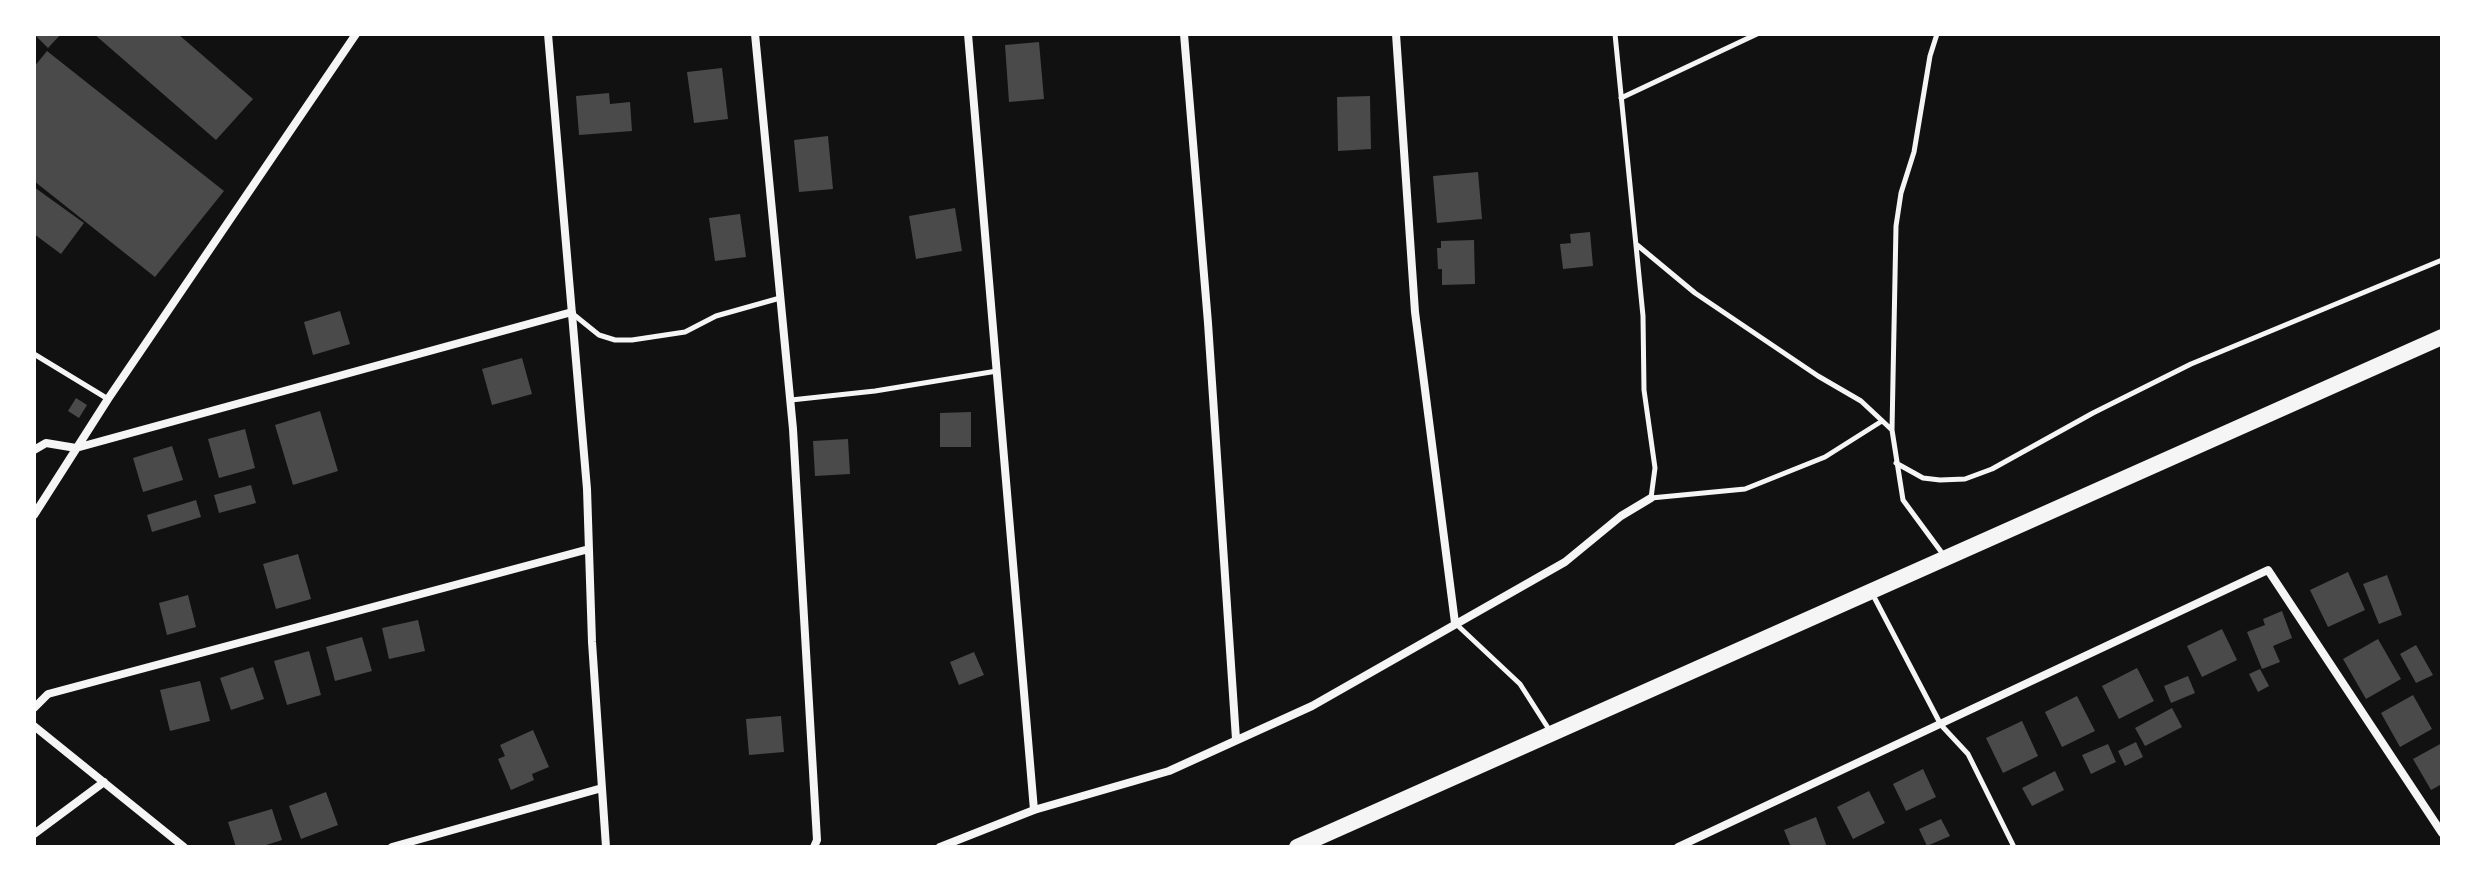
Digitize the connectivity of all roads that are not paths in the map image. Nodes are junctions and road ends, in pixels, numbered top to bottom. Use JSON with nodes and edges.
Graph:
{"nodes":[{"id":1,"x":356,"y":34,"type":"edge"},
{"id":2,"x":548,"y":34,"type":"edge"},
{"id":3,"x":755,"y":34,"type":"edge"},
{"id":4,"x":968,"y":34,"type":"edge"},
{"id":5,"x":1184,"y":34,"type":"edge"},
{"id":6,"x":1396,"y":34,"type":"edge"},
{"id":7,"x":1615,"y":34,"type":"edge"},
{"id":8,"x":1757,"y":34,"type":"edge"},
{"id":9,"x":1937,"y":34,"type":"edge"},
{"id":10,"x":1621,"y":98,"type":"junction"},
{"id":11,"x":1636,"y":244,"type":"junction"},
{"id":12,"x":2442,"y":260,"type":"edge"},
{"id":13,"x":780,"y":297,"type":"junction"},
{"id":14,"x":572,"y":312,"type":"junction"},
{"id":15,"x":2442,"y":337,"type":"edge"},
{"id":16,"x":34,"y":354,"type":"edge"},
{"id":17,"x":997,"y":371,"type":"junction"},
{"id":18,"x":108,"y":399,"type":"junction"},
{"id":19,"x":791,"y":400,"type":"junction"},
{"id":20,"x":1882,"y":421,"type":"junction"},
{"id":21,"x":1892,"y":430,"type":"junction"},
{"id":22,"x":76,"y":448,"type":"junction"},
{"id":23,"x":34,"y":450,"type":"edge"},
{"id":24,"x":1896,"y":463,"type":"junction"},
{"id":25,"x":1651,"y":498,"type":"junction"},
{"id":26,"x":34,"y":515,"type":"edge"},
{"id":27,"x":589,"y":549,"type":"junction"},
{"id":28,"x":1946,"y":558,"type":"junction"},
{"id":29,"x":1871,"y":591,"type":"junction"},
{"id":30,"x":1455,"y":623,"type":"junction"},
{"id":31,"x":34,"y":708,"type":"edge"},
{"id":32,"x":1941,"y":725,"type":"junction"},
{"id":33,"x":34,"y":726,"type":"edge"},
{"id":34,"x":1552,"y":736,"type":"junction"},
{"id":35,"x":1236,"y":739,"type":"junction"},
{"id":36,"x":104,"y":782,"type":"junction"},
{"id":37,"x":602,"y":788,"type":"junction"},
{"id":38,"x":1034,"y":810,"type":"junction"},
{"id":39,"x":2442,"y":833,"type":"edge"},
{"id":40,"x":34,"y":834,"type":"edge"},
{"id":41,"x":184,"y":847,"type":"edge"},
{"id":42,"x":392,"y":847,"type":"edge"},
{"id":43,"x":606,"y":847,"type":"edge"},
{"id":44,"x":814,"y":847,"type":"edge"},
{"id":45,"x":940,"y":847,"type":"edge"},
{"id":46,"x":1297,"y":847,"type":"edge"},
{"id":47,"x":1678,"y":847,"type":"edge"},
{"id":48,"x":2014,"y":847,"type":"edge"}],
"edges":[{"from":1,"to":18,"type":"street"},
{"from":2,"to":14,"type":"street"},
{"from":3,"to":13,"type":"street"},
{"from":4,"to":17,"type":"street"},
{"from":5,"to":35,"type":"street"},
{"from":6,"to":30,"type":"street"},
{"from":7,"to":10,"type":"lane"},
{"from":8,"to":10,"type":"lane"},
{"from":9,"to":21,"type":"lane"},
{"from":10,"to":11,"type":"lane"},
{"from":11,"to":20,"type":"lane"},
{"from":11,"to":25,"type":"lane"},
{"from":12,"to":24,"type":"lane"},
{"from":13,"to":14,"type":"lane"},
{"from":13,"to":19,"type":"street"},
{"from":14,"to":22,"type":"street"},
{"from":14,"to":27,"type":"street"},
{"from":15,"to":28,"type":"main road"},
{"from":16,"to":18,"type":"lane"},
{"from":17,"to":19,"type":"lane"},
{"from":17,"to":38,"type":"street"},
{"from":18,"to":22,"type":"street"},
{"from":19,"to":44,"type":"street"},
{"from":20,"to":21,"type":"lane"},
{"from":20,"to":25,"type":"lane"},
{"from":21,"to":24,"type":"lane"},
{"from":22,"to":23,"type":"street"},
{"from":22,"to":26,"type":"street"},
{"from":24,"to":28,"type":"lane"},
{"from":25,"to":30,"type":"street"},
{"from":27,"to":31,"type":"street"},
{"from":27,"to":37,"type":"street"},
{"from":28,"to":29,"type":"main road"},
{"from":29,"to":32,"type":"lane"},
{"from":29,"to":34,"type":"main road"},
{"from":30,"to":34,"type":"lane"},
{"from":30,"to":35,"type":"street"},
{"from":32,"to":39,"type":"street"},
{"from":32,"to":47,"type":"street"},
{"from":32,"to":48,"type":"lane"},
{"from":33,"to":36,"type":"street"},
{"from":34,"to":46,"type":"main road"},
{"from":35,"to":38,"type":"street"},
{"from":36,"to":40,"type":"street"},
{"from":36,"to":41,"type":"street"},
{"from":37,"to":42,"type":"street"},
{"from":37,"to":43,"type":"street"},
{"from":38,"to":45,"type":"street"}]}
